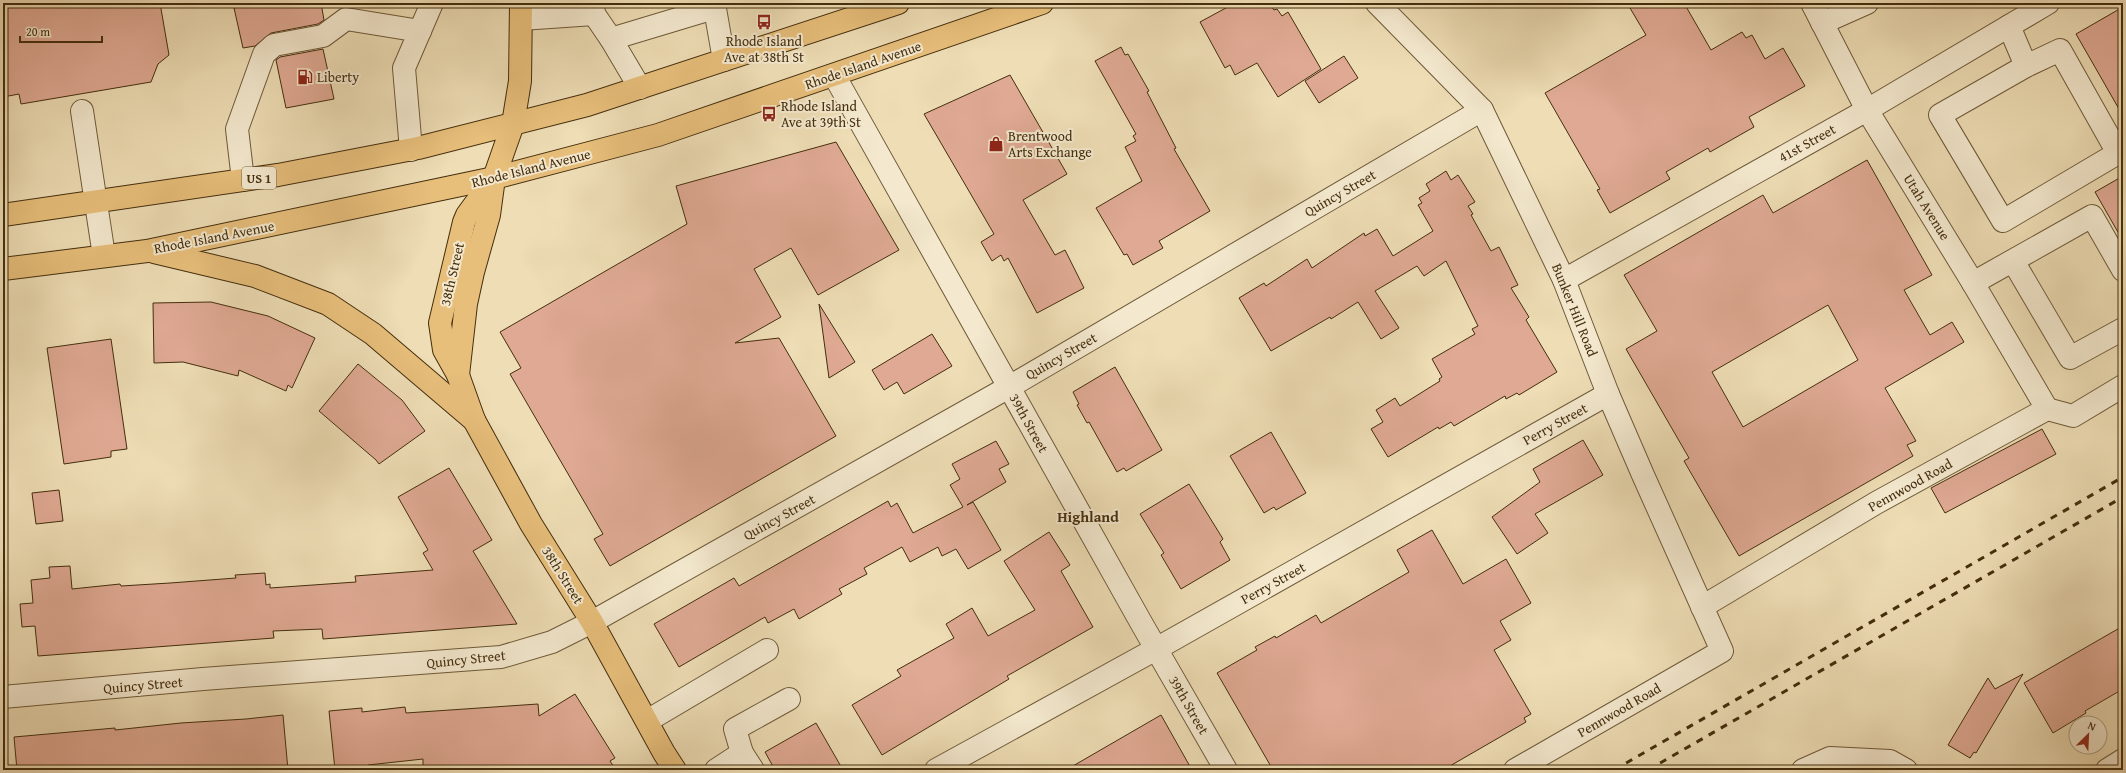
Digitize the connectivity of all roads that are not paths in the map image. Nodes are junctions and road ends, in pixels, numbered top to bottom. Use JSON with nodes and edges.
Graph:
{"nodes":[{"id":1,"x":432,"y":3,"type":"edge"},
{"id":2,"x":898,"y":3,"type":"edge"},
{"id":3,"x":1042,"y":3,"type":"edge"},
{"id":4,"x":1377,"y":3,"type":"edge"},
{"id":5,"x":1812,"y":3,"type":"edge"},
{"id":6,"x":1867,"y":3,"type":"edge"},
{"id":7,"x":2048,"y":3,"type":"edge"},
{"id":8,"x":714,"y":6,"type":"edge"},
{"id":9,"x":594,"y":8,"type":"edge"},
{"id":10,"x":521,"y":11,"type":"edge"},
{"id":11,"x":1822,"y":23,"type":"junction"},
{"id":12,"x":2009,"y":26,"type":"junction"},
{"id":13,"x":420,"y":31,"type":"junction"},
{"id":14,"x":612,"y":39,"type":"junction"},
{"id":15,"x":724,"y":60,"type":"junction"},
{"id":16,"x":2026,"y":66,"type":"junction"},
{"id":17,"x":834,"y":75,"type":"junction"},
{"id":18,"x":640,"y":88,"type":"junction"},
{"id":19,"x":1482,"y":110,"type":"junction"},
{"id":20,"x":1867,"y":110,"type":"junction"},
{"id":21,"x":82,"y":111,"type":"dead end"},
{"id":22,"x":513,"y":124,"type":"junction"},
{"id":23,"x":411,"y":150,"type":"junction"},
{"id":24,"x":494,"y":178,"type":"junction"},
{"id":25,"x":243,"y":180,"type":"junction"},
{"id":26,"x":96,"y":202,"type":"junction"},
{"id":27,"x":3,"y":215,"type":"edge"},
{"id":28,"x":147,"y":251,"type":"junction"},
{"id":29,"x":104,"y":256,"type":"junction"},
{"id":30,"x":2013,"y":261,"type":"junction"},
{"id":31,"x":3,"y":269,"type":"edge"},
{"id":32,"x":2123,"y":270,"type":"edge"},
{"id":33,"x":1564,"y":280,"type":"junction"},
{"id":34,"x":1974,"y":283,"type":"junction"},
{"id":35,"x":2123,"y":329,"type":"edge"},
{"id":36,"x":2123,"y":386,"type":"edge"},
{"id":37,"x":1009,"y":387,"type":"junction"},
{"id":38,"x":1608,"y":394,"type":"junction"},
{"id":39,"x":2047,"y":409,"type":"junction"},
{"id":40,"x":474,"y":420,"type":"junction"},
{"id":41,"x":1702,"y":607,"type":"junction"},
{"id":42,"x":592,"y":622,"type":"junction"},
{"id":43,"x":1156,"y":649,"type":"junction"},
{"id":44,"x":767,"y":650,"type":"dead end"},
{"id":45,"x":1722,"y":651,"type":"joint"},
{"id":46,"x":3,"y":697,"type":"edge"},
{"id":47,"x":789,"y":699,"type":"dead end"},
{"id":48,"x":647,"y":721,"type":"junction"},
{"id":49,"x":2123,"y":760,"type":"edge"},
{"id":50,"x":747,"y":761,"type":"edge"},
{"id":51,"x":1898,"y":765,"type":"edge"},
{"id":52,"x":675,"y":770,"type":"edge"},
{"id":53,"x":716,"y":770,"type":"edge"},
{"id":54,"x":936,"y":770,"type":"edge"},
{"id":55,"x":1226,"y":770,"type":"edge"},
{"id":56,"x":1515,"y":770,"type":"edge"},
{"id":57,"x":1804,"y":770,"type":"edge"},
{"id":58,"x":2107,"y":770,"type":"edge"}],
"edges":[{"from":1,"to":13,"type":"street"},
{"from":2,"to":15,"type":"main road","number":"US 1"},
{"from":3,"to":17,"type":"main road","name":"Rhode Island Avenue"},
{"from":4,"to":19,"type":"street","name":"Bunker Hill Road"},
{"from":5,"to":11,"type":"street","name":"Utah Avenue"},
{"from":6,"to":11,"type":"street"},
{"from":7,"to":12,"type":"street","name":"41st Street"},
{"from":8,"to":14,"type":"street"},
{"from":8,"to":15,"type":"street"},
{"from":9,"to":10,"type":"street"},
{"from":9,"to":14,"type":"street"},
{"from":10,"to":22,"type":"main road","name":"38th Street"},
{"from":11,"to":20,"type":"street","name":"Utah Avenue"},
{"from":12,"to":16,"type":"street"},
{"from":12,"to":20,"type":"street","name":"41st Street"},
{"from":13,"to":23,"type":"street"},
{"from":13,"to":25,"type":"street"},
{"from":14,"to":18,"type":"street"},
{"from":15,"to":18,"type":"main road","number":"US 1"},
{"from":16,"to":16,"type":"street"},
{"from":17,"to":24,"type":"main road","name":"Rhode Island Avenue"},
{"from":17,"to":37,"type":"street","name":"39th Street"},
{"from":18,"to":22,"type":"main road","number":"US 1"},
{"from":19,"to":33,"type":"street","name":"Bunker Hill Road"},
{"from":19,"to":37,"type":"street","name":"Quincy Street"},
{"from":20,"to":33,"type":"street","name":"41st Street"},
{"from":20,"to":34,"type":"street","name":"Utah Avenue"},
{"from":21,"to":26,"type":"street"},
{"from":22,"to":23,"type":"main road","number":"US 1"},
{"from":22,"to":24,"type":"main road","name":"38th Street"},
{"from":23,"to":25,"type":"main road","number":"US 1"},
{"from":24,"to":28,"type":"main road","name":"Rhode Island Avenue"},
{"from":24,"to":40,"type":"main road","name":"38th Street"},
{"from":25,"to":26,"type":"main road","number":"US 1"},
{"from":26,"to":27,"type":"main road","number":"US 1"},
{"from":26,"to":29,"type":"street"},
{"from":28,"to":29,"type":"main road","name":"Rhode Island Avenue"},
{"from":28,"to":40,"type":"main road"},
{"from":29,"to":31,"type":"main road","name":"Rhode Island Avenue"},
{"from":30,"to":32,"type":"street"},
{"from":30,"to":34,"type":"street"},
{"from":30,"to":35,"type":"street"},
{"from":33,"to":38,"type":"street","name":"Bunker Hill Road"},
{"from":34,"to":39,"type":"street","name":"Utah Avenue"},
{"from":36,"to":39,"type":"street"},
{"from":37,"to":42,"type":"street","name":"Quincy Street"},
{"from":37,"to":43,"type":"street","name":"39th Street"},
{"from":38,"to":41,"type":"street","name":"Bunker Hill Road"},
{"from":38,"to":43,"type":"street","name":"Perry Street"},
{"from":39,"to":41,"type":"street","name":"Pennwood Road"},
{"from":40,"to":42,"type":"main road","name":"38th Street"},
{"from":41,"to":45,"type":"street","name":"Bunker Hill Road"},
{"from":42,"to":46,"type":"street","name":"Quincy Street"},
{"from":42,"to":48,"type":"main road","name":"38th Street"},
{"from":43,"to":54,"type":"street","name":"Perry Street"},
{"from":43,"to":55,"type":"street","name":"39th Street"},
{"from":44,"to":48,"type":"street"},
{"from":45,"to":56,"type":"street","name":"Pennwood Road"},
{"from":47,"to":50,"type":"street"},
{"from":48,"to":52,"type":"main road","name":"38th Street"},
{"from":49,"to":58,"type":"street"},
{"from":50,"to":53,"type":"street"},
{"from":51,"to":57,"type":"street"}]}
